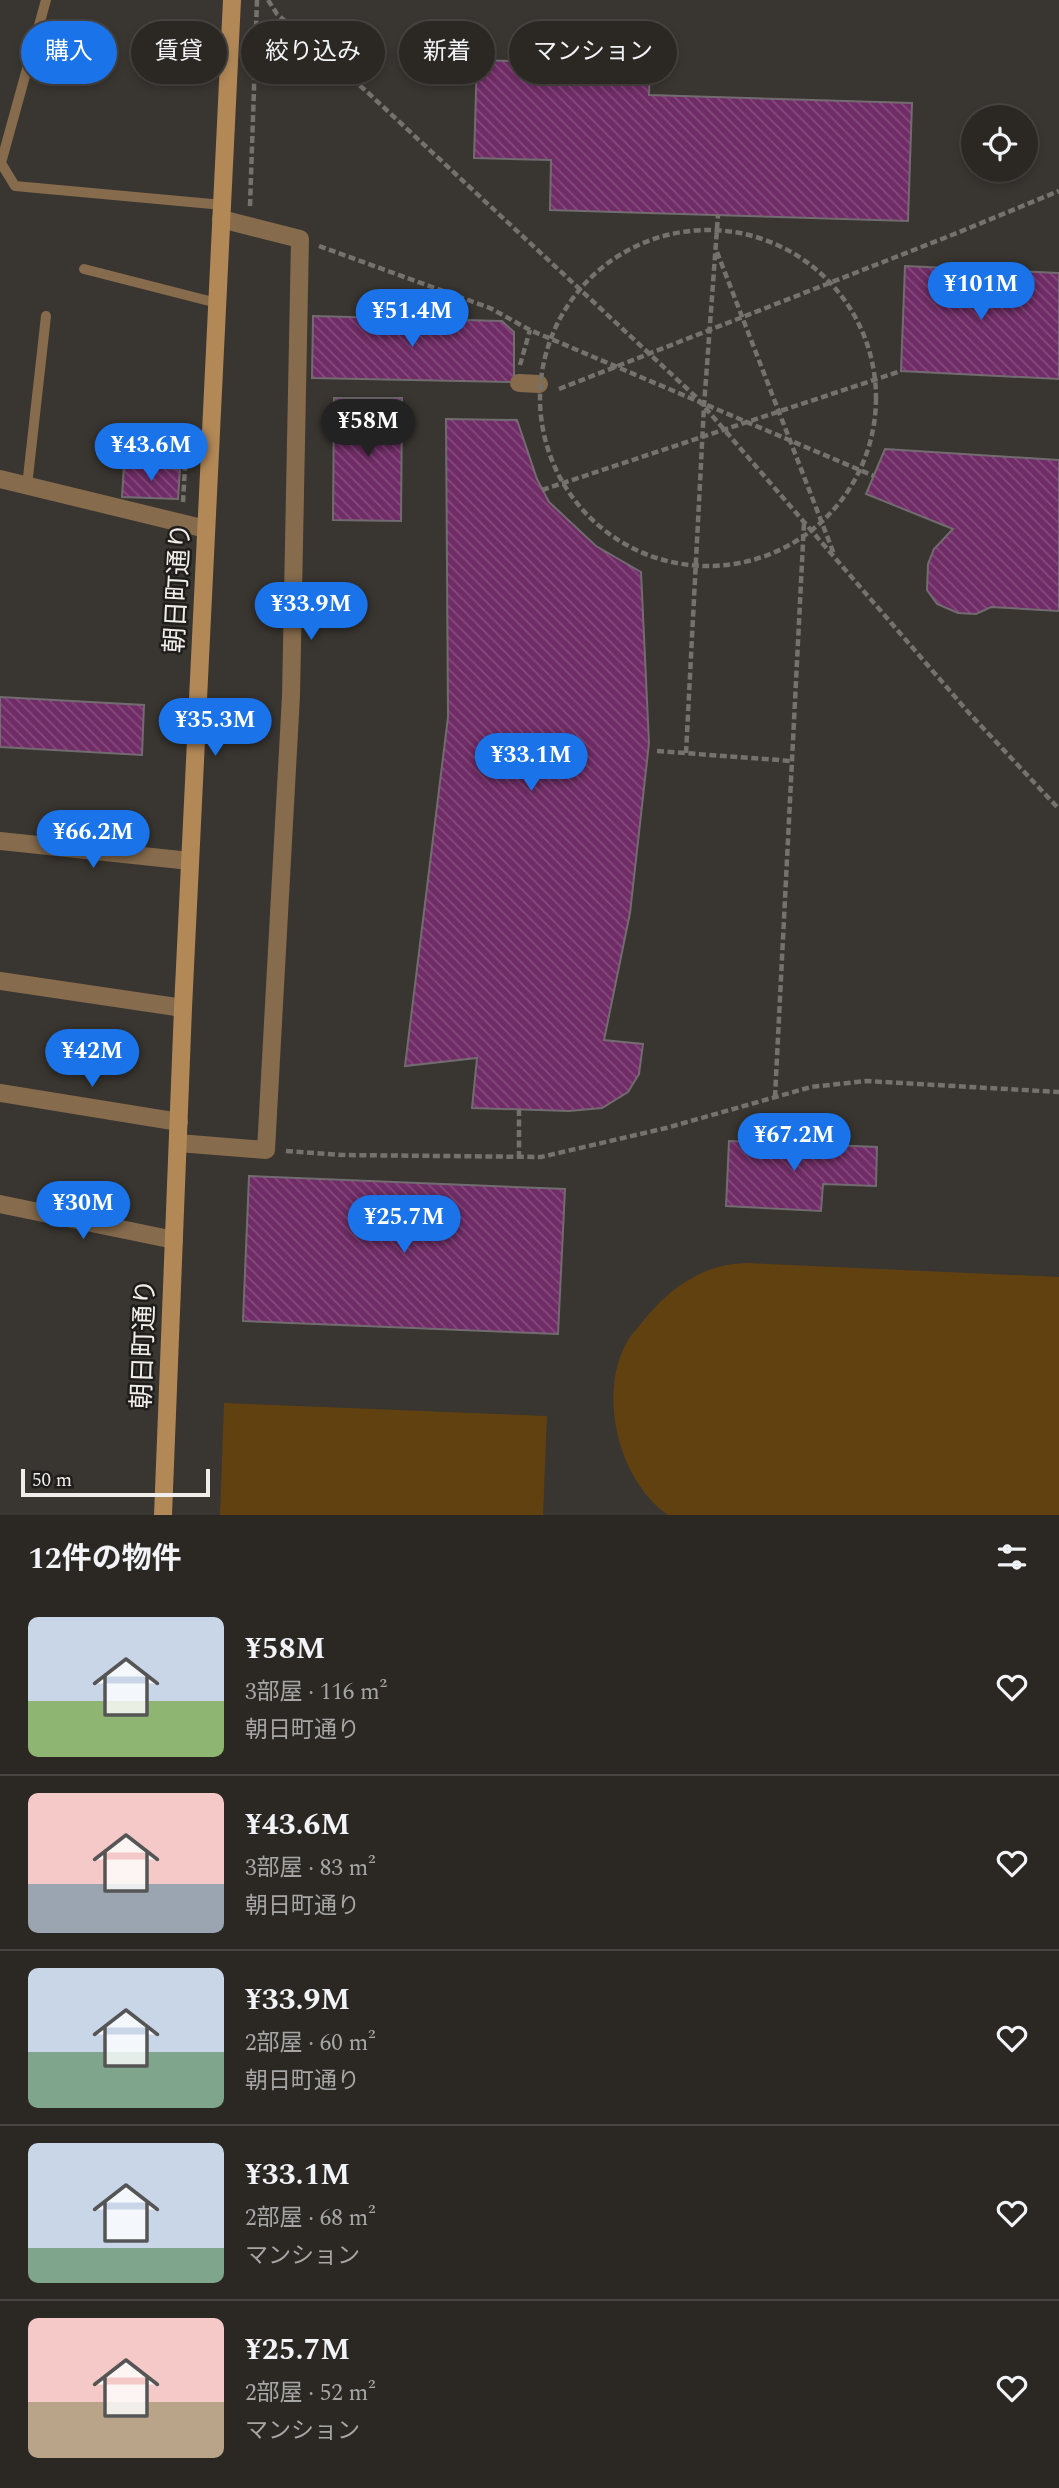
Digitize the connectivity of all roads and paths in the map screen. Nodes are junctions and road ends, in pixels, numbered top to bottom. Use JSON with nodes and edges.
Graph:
{"nodes":[{"id":1,"x":46,"y":0,"type":"edge"},
{"id":2,"x":232,"y":0,"type":"edge"},
{"id":3,"x":257,"y":0,"type":"edge"},
{"id":4,"x":268,"y":0,"type":"edge"},
{"id":5,"x":1059,"y":191,"type":"edge"},
{"id":6,"x":222,"y":212,"type":"junction"},
{"id":7,"x":250,"y":213,"type":"dead end"},
{"id":8,"x":718,"y":215,"type":"dead end"},
{"id":9,"x":300,"y":239,"type":"junction"},
{"id":10,"x":715,"y":248,"type":"junction"},
{"id":11,"x":85,"y":269,"type":"dead end"},
{"id":12,"x":217,"y":303,"type":"junction"},
{"id":13,"x":46,"y":316,"type":"dead end"},
{"id":14,"x":742,"y":317,"type":"junction"},
{"id":15,"x":530,"y":330,"type":"junction"},
{"id":16,"x":709,"y":330,"type":"junction"},
{"id":17,"x":650,"y":354,"type":"junction"},
{"id":18,"x":616,"y":367,"type":"junction"},
{"id":19,"x":901,"y":372,"type":"dead end"},
{"id":20,"x":519,"y":383,"type":"joint"},
{"id":21,"x":545,"y":390,"type":"junction"},
{"id":22,"x":529,"y":401,"type":"dead end"},
{"id":23,"x":704,"y":406,"type":"junction"},
{"id":24,"x":779,"y":412,"type":"junction"},
{"id":25,"x":746,"y":423,"type":"junction"},
{"id":26,"x":725,"y":429,"type":"junction"},
{"id":27,"x":702,"y":437,"type":"junction"},
{"id":28,"x":790,"y":441,"type":"junction"},
{"id":29,"x":874,"y":476,"type":"dead end"},
{"id":30,"x":0,"y":479,"type":"edge"},
{"id":31,"x":27,"y":486,"type":"junction"},
{"id":32,"x":542,"y":490,"type":"dead end"},
{"id":33,"x":804,"y":522,"type":"junction"},
{"id":34,"x":206,"y":529,"type":"junction"},
{"id":35,"x":835,"y":558,"type":"junction"},
{"id":36,"x":657,"y":751,"type":"dead end"},
{"id":37,"x":686,"y":753,"type":"junction"},
{"id":38,"x":791,"y":761,"type":"junction"},
{"id":39,"x":1059,"y":809,"type":"edge"},
{"id":40,"x":0,"y":841,"type":"edge"},
{"id":41,"x":190,"y":862,"type":"junction"},
{"id":42,"x":0,"y":981,"type":"edge"},
{"id":43,"x":183,"y":1008,"type":"junction"},
{"id":44,"x":1059,"y":1092,"type":"edge"},
{"id":45,"x":0,"y":1093,"type":"edge"},
{"id":46,"x":775,"y":1097,"type":"junction"},
{"id":47,"x":519,"y":1109,"type":"dead end"},
{"id":48,"x":178,"y":1122,"type":"junction"},
{"id":49,"x":178,"y":1143,"type":"junction"},
{"id":50,"x":266,"y":1150,"type":"junction"},
{"id":51,"x":519,"y":1157,"type":"junction"},
{"id":52,"x":0,"y":1204,"type":"edge"},
{"id":53,"x":174,"y":1240,"type":"junction"},
{"id":54,"x":163,"y":1515,"type":"edge"}],
"edges":[{"from":1,"to":6,"type":"lane"},
{"from":2,"to":6,"type":"street","name":"朝日町通り"},
{"from":3,"to":7,"type":"path"},
{"from":4,"to":17,"type":"path"},
{"from":5,"to":14,"type":"path"},
{"from":6,"to":9,"type":"street"},
{"from":6,"to":12,"type":"street","name":"朝日町通り"},
{"from":8,"to":10,"type":"path"},
{"from":9,"to":15,"type":"path"},
{"from":9,"to":50,"type":"street"},
{"from":10,"to":14,"type":"path"},
{"from":10,"to":16,"type":"path"},
{"from":11,"to":12,"type":"lane"},
{"from":12,"to":34,"type":"street","name":"朝日町通り"},
{"from":13,"to":31,"type":"lane"},
{"from":14,"to":16,"type":"path"},
{"from":14,"to":24,"type":"path"},
{"from":15,"to":18,"type":"path"},
{"from":15,"to":20,"type":"path"},
{"from":16,"to":17,"type":"path"},
{"from":16,"to":23,"type":"path"},
{"from":17,"to":18,"type":"path"},
{"from":17,"to":23,"type":"path"},
{"from":18,"to":21,"type":"path"},
{"from":18,"to":23,"type":"path"},
{"from":19,"to":24,"type":"path"},
{"from":20,"to":21,"type":"street"},
{"from":21,"to":21,"type":"path","bridge":true},
{"from":21,"to":22,"type":"path"},
{"from":23,"to":25,"type":"path"},
{"from":23,"to":26,"type":"path"},
{"from":23,"to":27,"type":"path"},
{"from":24,"to":25,"type":"path"},
{"from":24,"to":28,"type":"path"},
{"from":25,"to":26,"type":"path"},
{"from":25,"to":28,"type":"path"},
{"from":26,"to":27,"type":"path"},
{"from":26,"to":33,"type":"path"},
{"from":27,"to":32,"type":"path"},
{"from":27,"to":37,"type":"path"},
{"from":28,"to":29,"type":"path"},
{"from":28,"to":35,"type":"path"},
{"from":30,"to":31,"type":"street"},
{"from":31,"to":34,"type":"street"},
{"from":33,"to":35,"type":"path"},
{"from":33,"to":38,"type":"path"},
{"from":34,"to":41,"type":"street","name":"朝日町通り"},
{"from":35,"to":39,"type":"path"},
{"from":36,"to":37,"type":"path"},
{"from":37,"to":38,"type":"path"},
{"from":38,"to":46,"type":"path"},
{"from":40,"to":41,"type":"street"},
{"from":41,"to":43,"type":"street","name":"朝日町通り"},
{"from":42,"to":43,"type":"street"},
{"from":43,"to":48,"type":"street","name":"朝日町通り"},
{"from":44,"to":46,"type":"path"},
{"from":45,"to":48,"type":"street"},
{"from":46,"to":51,"type":"path"},
{"from":47,"to":51,"type":"path"},
{"from":48,"to":49,"type":"street","name":"朝日町通り"},
{"from":49,"to":50,"type":"street"},
{"from":49,"to":53,"type":"street","name":"朝日町通り"},
{"from":50,"to":51,"type":"path"},
{"from":52,"to":53,"type":"street"},
{"from":53,"to":54,"type":"street","name":"朝日町通り"}]}
